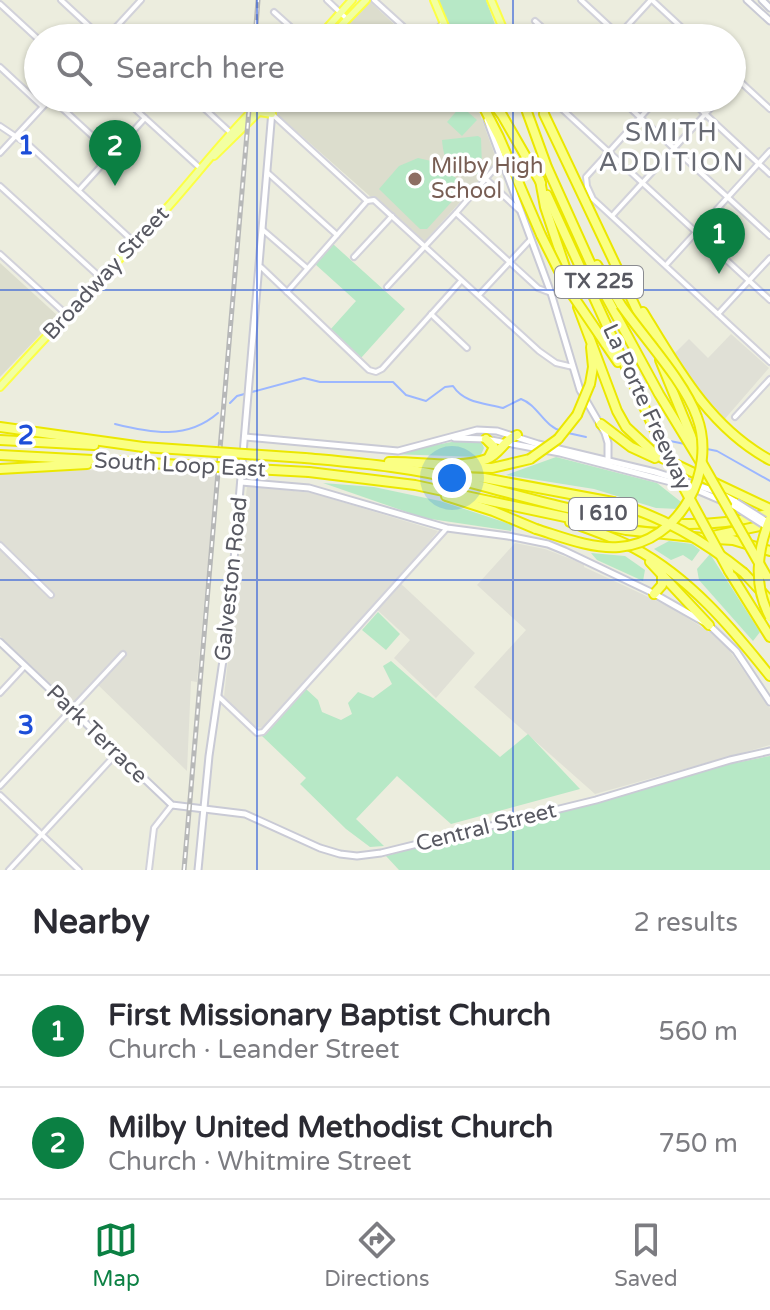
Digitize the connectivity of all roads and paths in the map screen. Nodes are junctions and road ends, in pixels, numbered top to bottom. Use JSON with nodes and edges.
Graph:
{"nodes":[{"id":1,"x":61,"y":0,"type":"edge"},
{"id":2,"x":129,"y":0,"type":"edge"},
{"id":3,"x":141,"y":0,"type":"edge"},
{"id":4,"x":327,"y":0,"type":"edge"},
{"id":5,"x":352,"y":0,"type":"edge"},
{"id":6,"x":366,"y":0,"type":"edge"},
{"id":7,"x":374,"y":0,"type":"edge"},
{"id":8,"x":434,"y":0,"type":"edge"},
{"id":9,"x":491,"y":0,"type":"edge"},
{"id":10,"x":581,"y":0,"type":"edge"},
{"id":11,"x":747,"y":0,"type":"edge"},
{"id":12,"x":762,"y":0,"type":"edge"},
{"id":13,"x":655,"y":1,"type":"edge"},
{"id":14,"x":0,"y":4,"type":"edge"},
{"id":15,"x":135,"y":6,"type":"junction"},
{"id":16,"x":770,"y":8,"type":"edge"},
{"id":17,"x":274,"y":12,"type":"dead end"},
{"id":18,"x":341,"y":13,"type":"junction"},
{"id":19,"x":347,"y":19,"type":"junction"},
{"id":20,"x":535,"y":21,"type":"dead end"},
{"id":21,"x":770,"y":21,"type":"edge"},
{"id":22,"x":443,"y":23,"type":"edge"},
{"id":23,"x":88,"y":24,"type":"edge"},
{"id":24,"x":119,"y":24,"type":"edge"},
{"id":25,"x":287,"y":24,"type":"edge"},
{"id":26,"x":331,"y":24,"type":"edge"},
{"id":27,"x":342,"y":24,"type":"edge"},
{"id":28,"x":401,"y":24,"type":"edge"},
{"id":29,"x":501,"y":24,"type":"edge"},
{"id":30,"x":538,"y":24,"type":"edge"},
{"id":31,"x":606,"y":24,"type":"edge"},
{"id":32,"x":632,"y":24,"type":"edge"},
{"id":33,"x":679,"y":24,"type":"edge"},
{"id":34,"x":24,"y":26,"type":"edge"},
{"id":35,"x":0,"y":67,"type":"edge"},
{"id":36,"x":746,"y":86,"type":"edge"},
{"id":37,"x":24,"y":89,"type":"edge"},
{"id":38,"x":770,"y":109,"type":"edge"},
{"id":39,"x":38,"y":112,"type":"edge"},
{"id":40,"x":66,"y":112,"type":"edge"},
{"id":41,"x":138,"y":112,"type":"edge"},
{"id":42,"x":208,"y":112,"type":"edge"},
{"id":43,"x":257,"y":112,"type":"edge"},
{"id":44,"x":259,"y":112,"type":"joint"},
{"id":45,"x":484,"y":112,"type":"edge"},
{"id":46,"x":486,"y":112,"type":"edge"},
{"id":47,"x":498,"y":112,"type":"edge"},
{"id":48,"x":527,"y":112,"type":"edge"},
{"id":49,"x":569,"y":112,"type":"edge"},
{"id":50,"x":634,"y":112,"type":"edge"},
{"id":51,"x":646,"y":112,"type":"edge"},
{"id":52,"x":272,"y":114,"type":"junction"},
{"id":53,"x":544,"y":114,"type":"edge"},
{"id":54,"x":705,"y":114,"type":"joint"},
{"id":55,"x":145,"y":118,"type":"junction"},
{"id":56,"x":641,"y":118,"type":"junction"},
{"id":57,"x":0,"y":126,"type":"edge"},
{"id":58,"x":233,"y":135,"type":"junction"},
{"id":59,"x":14,"y":138,"type":"junction"},
{"id":60,"x":674,"y":148,"type":"junction"},
{"id":61,"x":770,"y":151,"type":"edge"},
{"id":62,"x":608,"y":152,"type":"junction"},
{"id":63,"x":0,"y":153,"type":"edge"},
{"id":64,"x":112,"y":154,"type":"junction"},
{"id":65,"x":502,"y":160,"type":"junction"},
{"id":66,"x":759,"y":164,"type":"junction"},
{"id":67,"x":202,"y":169,"type":"junction"},
{"id":68,"x":268,"y":173,"type":"junction"},
{"id":69,"x":770,"y":174,"type":"edge"},
{"id":70,"x":538,"y":176,"type":"junction"},
{"id":71,"x":486,"y":179,"type":"junction"},
{"id":72,"x":642,"y":183,"type":"junction"},
{"id":73,"x":0,"y":186,"type":"edge"},
{"id":74,"x":79,"y":190,"type":"junction"},
{"id":75,"x":728,"y":197,"type":"junction"},
{"id":76,"x":367,"y":201,"type":"junction"},
{"id":77,"x":521,"y":212,"type":"junction"},
{"id":78,"x":456,"y":213,"type":"junction"},
{"id":79,"x":392,"y":216,"type":"junction"},
{"id":80,"x":612,"y":216,"type":"junction"},
{"id":81,"x":263,"y":230,"type":"junction"},
{"id":82,"x":696,"y":232,"type":"junction"},
{"id":83,"x":337,"y":235,"type":"junction"},
{"id":84,"x":770,"y":236,"type":"edge"},
{"id":85,"x":531,"y":239,"type":"junction"},
{"id":86,"x":134,"y":243,"type":"junction"},
{"id":87,"x":425,"y":246,"type":"junction"},
{"id":88,"x":585,"y":249,"type":"junction"},
{"id":89,"x":0,"y":254,"type":"edge"},
{"id":90,"x":354,"y":257,"type":"dead end"},
{"id":91,"x":770,"y":258,"type":"edge"},
{"id":92,"x":509,"y":262,"type":"junction"},
{"id":93,"x":666,"y":265,"type":"junction"},
{"id":94,"x":261,"y":267,"type":"junction"},
{"id":95,"x":307,"y":268,"type":"junction"},
{"id":96,"x":101,"y":278,"type":"junction"},
{"id":97,"x":624,"y":280,"type":"junction"},
{"id":98,"x":749,"y":280,"type":"junction"},
{"id":99,"x":461,"y":281,"type":"junction"},
{"id":100,"x":387,"y":287,"type":"dead end"},
{"id":101,"x":286,"y":292,"type":"junction"},
{"id":102,"x":551,"y":293,"type":"junction"},
{"id":103,"x":479,"y":295,"type":"junction"},
{"id":104,"x":770,"y":300,"type":"edge"},
{"id":105,"x":431,"y":314,"type":"junction"},
{"id":106,"x":718,"y":314,"type":"junction"},
{"id":107,"x":67,"y":315,"type":"junction"},
{"id":108,"x":586,"y":327,"type":"junction"},
{"id":109,"x":467,"y":348,"type":"dead end"},
{"id":110,"x":770,"y":362,"type":"edge"},
{"id":111,"x":573,"y":367,"type":"junction"},
{"id":112,"x":629,"y":377,"type":"junction"},
{"id":113,"x":770,"y":379,"type":"edge"},
{"id":114,"x":0,"y":387,"type":"edge"},
{"id":115,"x":735,"y":417,"type":"dead end"},
{"id":116,"x":601,"y":424,"type":"junction"},
{"id":117,"x":0,"y":427,"type":"edge"},
{"id":118,"x":517,"y":435,"type":"junction"},
{"id":119,"x":245,"y":437,"type":"junction"},
{"id":120,"x":486,"y":439,"type":"junction"},
{"id":121,"x":0,"y":440,"type":"edge"},
{"id":122,"x":441,"y":440,"type":"junction"},
{"id":123,"x":100,"y":443,"type":"junction"},
{"id":124,"x":506,"y":443,"type":"junction"},
{"id":125,"x":608,"y":443,"type":"junction"},
{"id":126,"x":0,"y":455,"type":"edge"},
{"id":127,"x":586,"y":455,"type":"junction"},
{"id":128,"x":488,"y":458,"type":"junction"},
{"id":129,"x":770,"y":460,"type":"edge"},
{"id":130,"x":98,"y":462,"type":"junction"},
{"id":131,"x":608,"y":462,"type":"junction"},
{"id":132,"x":360,"y":463,"type":"junction"},
{"id":133,"x":701,"y":463,"type":"junction"},
{"id":134,"x":442,"y":464,"type":"junction"},
{"id":135,"x":0,"y":469,"type":"edge"},
{"id":136,"x":685,"y":470,"type":"junction"},
{"id":137,"x":438,"y":475,"type":"junction"},
{"id":138,"x":241,"y":482,"type":"junction"},
{"id":139,"x":415,"y":485,"type":"junction"},
{"id":140,"x":737,"y":502,"type":"junction"},
{"id":141,"x":770,"y":511,"type":"edge"},
{"id":142,"x":543,"y":512,"type":"junction"},
{"id":143,"x":770,"y":524,"type":"edge"},
{"id":144,"x":447,"y":528,"type":"junction"},
{"id":145,"x":703,"y":538,"type":"junction"},
{"id":146,"x":0,"y":545,"type":"edge"},
{"id":147,"x":634,"y":548,"type":"junction"},
{"id":148,"x":770,"y":551,"type":"edge"},
{"id":149,"x":662,"y":573,"type":"junction"},
{"id":150,"x":769,"y":579,"type":"edge"},
{"id":151,"x":654,"y":594,"type":"junction"},
{"id":152,"x":51,"y":595,"type":"dead end"},
{"id":153,"x":770,"y":601,"type":"edge"},
{"id":154,"x":770,"y":617,"type":"edge"},
{"id":155,"x":709,"y":625,"type":"junction"},
{"id":156,"x":770,"y":637,"type":"edge"},
{"id":157,"x":0,"y":642,"type":"edge"},
{"id":158,"x":123,"y":654,"type":"dead end"},
{"id":159,"x":25,"y":666,"type":"junction"},
{"id":160,"x":770,"y":676,"type":"edge"},
{"id":161,"x":0,"y":693,"type":"edge"},
{"id":162,"x":219,"y":697,"type":"junction"},
{"id":163,"x":770,"y":702,"type":"edge"},
{"id":164,"x":72,"y":709,"type":"junction"},
{"id":165,"x":770,"y":751,"type":"edge"},
{"id":166,"x":117,"y":753,"type":"junction"},
{"id":167,"x":0,"y":786,"type":"edge"},
{"id":168,"x":0,"y":795,"type":"edge"},
{"id":169,"x":172,"y":805,"type":"junction"},
{"id":170,"x":203,"y":808,"type":"junction"},
{"id":171,"x":42,"y":834,"type":"junction"},
{"id":172,"x":9,"y":870,"type":"edge"},
{"id":173,"x":79,"y":870,"type":"edge"},
{"id":174,"x":149,"y":870,"type":"edge"},
{"id":175,"x":198,"y":870,"type":"edge"}],
"edges":[{"from":1,"to":23,"type":"street"},
{"from":2,"to":15,"type":"street"},
{"from":3,"to":15,"type":"street"},
{"from":4,"to":18,"type":"street"},
{"from":5,"to":18,"type":"main road"},
{"from":6,"to":19,"type":"main road"},
{"from":7,"to":28,"type":"street"},
{"from":8,"to":22,"type":"main road"},
{"from":9,"to":29,"type":"main road"},
{"from":10,"to":31,"type":"street"},
{"from":11,"to":21,"type":"main road"},
{"from":12,"to":16,"type":"main road"},
{"from":13,"to":32,"type":"street"},
{"from":13,"to":33,"type":"street"},
{"from":14,"to":34,"type":"street"},
{"from":15,"to":24,"type":"street"},
{"from":17,"to":25,"type":"street"},
{"from":18,"to":19,"type":"street"},
{"from":18,"to":26,"type":"main road"},
{"from":19,"to":27,"type":"main road"},
{"from":20,"to":30,"type":"street"},
{"from":35,"to":37,"type":"street"},
{"from":36,"to":38,"type":"street"},
{"from":39,"to":59,"type":"street"},
{"from":40,"to":64,"type":"street"},
{"from":41,"to":55,"type":"street"},
{"from":42,"to":58,"type":"street"},
{"from":43,"to":58,"type":"main road","name":"Broadway Street"},
{"from":44,"to":52,"type":"main road"},
{"from":44,"to":58,"type":"main road","name":"Broadway Street"},
{"from":45,"to":65,"type":"main road"},
{"from":46,"to":112,"type":"highway","bridge":true},
{"from":47,"to":70,"type":"highway","number":"TX 225"},
{"from":48,"to":88,"type":"highway","name":"La Porte Freeway","number":"TX 225"},
{"from":49,"to":62,"type":"street"},
{"from":50,"to":56,"type":"street"},
{"from":51,"to":56,"type":"street"},
{"from":52,"to":68,"type":"main road","name":"Galveston Road"},
{"from":52,"to":76,"type":"street"},
{"from":53,"to":97,"type":"highway"},
{"from":54,"to":60,"type":"street"},
{"from":54,"to":66,"type":"street"},
{"from":55,"to":64,"type":"street"},
{"from":55,"to":67,"type":"street"},
{"from":56,"to":60,"type":"street"},
{"from":56,"to":62,"type":"street"},
{"from":57,"to":59,"type":"street"},
{"from":58,"to":67,"type":"main road","name":"Broadway Street"},
{"from":59,"to":63,"type":"street"},
{"from":59,"to":74,"type":"street"},
{"from":60,"to":72,"type":"street"},
{"from":60,"to":75,"type":"street"},
{"from":61,"to":66,"type":"street"},
{"from":62,"to":72,"type":"street"},
{"from":62,"to":80,"type":"street"},
{"from":64,"to":74,"type":"street"},
{"from":65,"to":71,"type":"street"},
{"from":65,"to":77,"type":"main road"},
{"from":66,"to":69,"type":"street"},
{"from":66,"to":75,"type":"street"},
{"from":67,"to":86,"type":"main road","name":"Broadway Street"},
{"from":68,"to":81,"type":"main road","name":"Galveston Road"},
{"from":68,"to":83,"type":"street"},
{"from":70,"to":108,"type":"highway"},
{"from":70,"to":112,"type":"highway","name":"La Porte Freeway","number":"TX 225"},
{"from":71,"to":77,"type":"street"},
{"from":71,"to":78,"type":"street"},
{"from":72,"to":80,"type":"street"},
{"from":72,"to":82,"type":"street"},
{"from":73,"to":96,"type":"street"},
{"from":74,"to":86,"type":"street"},
{"from":75,"to":82,"type":"street"},
{"from":75,"to":84,"type":"street"},
{"from":76,"to":79,"type":"street"},
{"from":76,"to":83,"type":"street"},
{"from":77,"to":85,"type":"main road"},
{"from":78,"to":87,"type":"street"},
{"from":78,"to":92,"type":"street"},
{"from":79,"to":87,"type":"street"},
{"from":79,"to":90,"type":"street"},
{"from":80,"to":93,"type":"street"},
{"from":81,"to":94,"type":"main road","name":"Galveston Road"},
{"from":81,"to":95,"type":"street"},
{"from":82,"to":93,"type":"street"},
{"from":82,"to":98,"type":"street"},
{"from":83,"to":95,"type":"street"},
{"from":85,"to":92,"type":"street"},
{"from":85,"to":102,"type":"main road"},
{"from":86,"to":96,"type":"main road","name":"Broadway Street"},
{"from":87,"to":99,"type":"street"},
{"from":87,"to":100,"type":"street"},
{"from":88,"to":133,"type":"highway","name":"La Porte Freeway","number":"TX 225"},
{"from":88,"to":139,"type":"highway","bridge":true},
{"from":89,"to":107,"type":"street"},
{"from":91,"to":98,"type":"street"},
{"from":92,"to":102,"type":"street"},
{"from":92,"to":103,"type":"street"},
{"from":93,"to":106,"type":"street"},
{"from":94,"to":101,"type":"street"},
{"from":94,"to":119,"type":"main road","name":"Galveston Road"},
{"from":95,"to":101,"type":"street"},
{"from":96,"to":107,"type":"main road","name":"Broadway Street"},
{"from":97,"to":129,"type":"highway"},
{"from":97,"to":133,"type":"highway"},
{"from":98,"to":104,"type":"street"},
{"from":98,"to":106,"type":"street"},
{"from":99,"to":103,"type":"street"},
{"from":99,"to":105,"type":"street"},
{"from":101,"to":105,"type":"street"},
{"from":102,"to":111,"type":"main road"},
{"from":103,"to":111,"type":"street"},
{"from":105,"to":109,"type":"street"},
{"from":106,"to":110,"type":"street"},
{"from":107,"to":114,"type":"main road","name":"Broadway Street"},
{"from":108,"to":134,"type":"highway","bridge":true},
{"from":108,"to":136,"type":"highway"},
{"from":111,"to":116,"type":"main road"},
{"from":112,"to":156,"type":"highway","name":"La Porte Freeway","number":"TX 225","bridge":true},
{"from":113,"to":115,"type":"street"},
{"from":116,"to":125,"type":"main road"},
{"from":116,"to":136,"type":"highway"},
{"from":117,"to":123,"type":"highway"},
{"from":118,"to":122,"type":"main road"},
{"from":118,"to":124,"type":"highway"},
{"from":118,"to":127,"type":"main road"},
{"from":119,"to":122,"type":"main road"},
{"from":119,"to":138,"type":"main road","name":"Galveston Road"},
{"from":120,"to":122,"type":"main road"},
{"from":120,"to":124,"type":"main road"},
{"from":120,"to":128,"type":"highway"},
{"from":121,"to":123,"type":"highway","name":"South Loop East"},
{"from":123,"to":132,"type":"highway","name":"South Loop East","number":"I 610","bridge":true},
{"from":124,"to":128,"type":"highway"},
{"from":124,"to":131,"type":"main road"},
{"from":125,"to":127,"type":"main road"},
{"from":125,"to":131,"type":"main road"},
{"from":126,"to":130,"type":"highway","name":"South Loop East","number":"I 610"},
{"from":127,"to":131,"type":"main road"},
{"from":128,"to":134,"type":"highway"},
{"from":130,"to":135,"type":"highway"},
{"from":130,"to":139,"type":"highway","name":"South Loop East","number":"I 610","bridge":true},
{"from":131,"to":140,"type":"main road"},
{"from":132,"to":134,"type":"highway"},
{"from":132,"to":137,"type":"highway","number":"I 610"},
{"from":133,"to":150,"type":"highway","name":"La Porte Freeway","number":"TX 225","bridge":true},
{"from":136,"to":140,"type":"highway"},
{"from":137,"to":141,"type":"highway","number":"I 610"},
{"from":137,"to":153,"type":"highway","bridge":true},
{"from":138,"to":144,"type":"main road"},
{"from":138,"to":162,"type":"main road","name":"Galveston Road"},
{"from":139,"to":142,"type":"highway","number":"I 610"},
{"from":140,"to":141,"type":"highway"},
{"from":140,"to":143,"type":"main road","bridge":true},
{"from":142,"to":145,"type":"highway","number":"I 610"},
{"from":142,"to":147,"type":"highway"},
{"from":143,"to":145,"type":"highway","number":"I 610"},
{"from":143,"to":154,"type":"highway","bridge":true},
{"from":144,"to":151,"type":"main road"},
{"from":144,"to":162,"type":"street"},
{"from":145,"to":148,"type":"highway"},
{"from":146,"to":152,"type":"street"},
{"from":147,"to":149,"type":"highway"},
{"from":147,"to":160,"type":"highway"},
{"from":149,"to":151,"type":"highway"},
{"from":149,"to":155,"type":"highway"},
{"from":151,"to":155,"type":"main road"},
{"from":155,"to":163,"type":"main road"},
{"from":157,"to":159,"type":"main road","name":"Park Terrace"},
{"from":158,"to":164,"type":"street"},
{"from":159,"to":161,"type":"street"},
{"from":159,"to":164,"type":"main road","name":"Park Terrace"},
{"from":162,"to":170,"type":"main road","name":"Galveston Road"},
{"from":164,"to":166,"type":"main road","name":"Park Terrace"},
{"from":164,"to":167,"type":"street"},
{"from":165,"to":170,"type":"main road","name":"Central Street"},
{"from":166,"to":169,"type":"main road","name":"Park Terrace"},
{"from":166,"to":171,"type":"street"},
{"from":168,"to":171,"type":"street"},
{"from":169,"to":170,"type":"main road"},
{"from":169,"to":174,"type":"street"},
{"from":170,"to":175,"type":"main road","name":"Galveston Road"},
{"from":171,"to":172,"type":"street"},
{"from":171,"to":173,"type":"street"}]}
